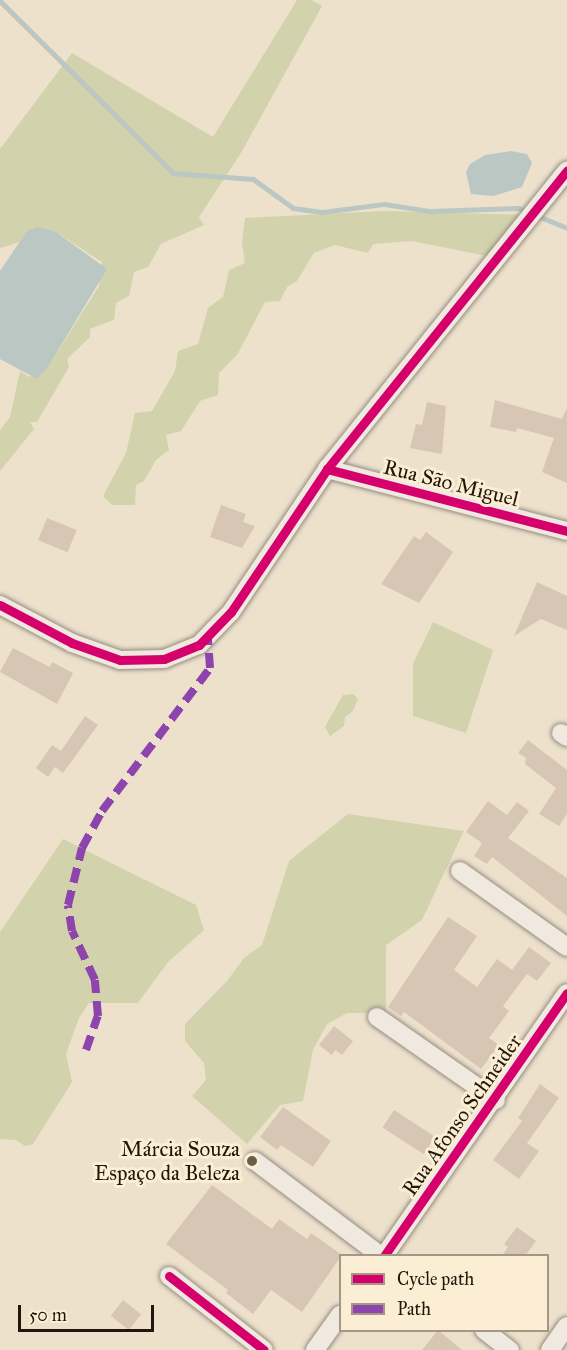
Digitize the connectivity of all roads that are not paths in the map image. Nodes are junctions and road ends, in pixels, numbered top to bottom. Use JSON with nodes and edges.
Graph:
{"nodes":[{"id":1,"x":567,"y":171,"type":"edge"},
{"id":2,"x":327,"y":469,"type":"junction"},
{"id":3,"x":567,"y":531,"type":"edge"},
{"id":4,"x":0,"y":605,"type":"edge"},
{"id":5,"x":460,"y":871,"type":"dead end"},
{"id":6,"x":567,"y":947,"type":"edge"},
{"id":7,"x":567,"y":993,"type":"edge"},
{"id":8,"x":377,"y":1017,"type":"dead end"},
{"id":9,"x":496,"y":1100,"type":"junction"},
{"id":10,"x":255,"y":1161,"type":"dead end"},
{"id":11,"x":380,"y":1254,"type":"edge"},
{"id":12,"x":384,"y":1254,"type":"edge"},
{"id":13,"x":169,"y":1276,"type":"dead end"},
{"id":14,"x":339,"y":1316,"type":"edge"},
{"id":15,"x":567,"y":1326,"type":"edge"},
{"id":16,"x":487,"y":1332,"type":"edge"},
{"id":17,"x":264,"y":1350,"type":"edge"},
{"id":18,"x":315,"y":1350,"type":"edge"},
{"id":19,"x":510,"y":1350,"type":"edge"},
{"id":20,"x":550,"y":1350,"type":"edge"}],
"edges":[{"from":1,"to":2,"type":"street"},
{"from":2,"to":3,"type":"street","name":"Rua São Miguel"},
{"from":2,"to":4,"type":"street"},
{"from":5,"to":6,"type":"street"},
{"from":7,"to":9,"type":"street","name":"Rua Afonso Schneider"},
{"from":8,"to":9,"type":"street"},
{"from":9,"to":12,"type":"street","name":"Rua Afonso Schneider"},
{"from":10,"to":11,"type":"street"},
{"from":13,"to":17,"type":"street"},
{"from":14,"to":18,"type":"street"},
{"from":15,"to":20,"type":"street"},
{"from":16,"to":19,"type":"street"}]}
